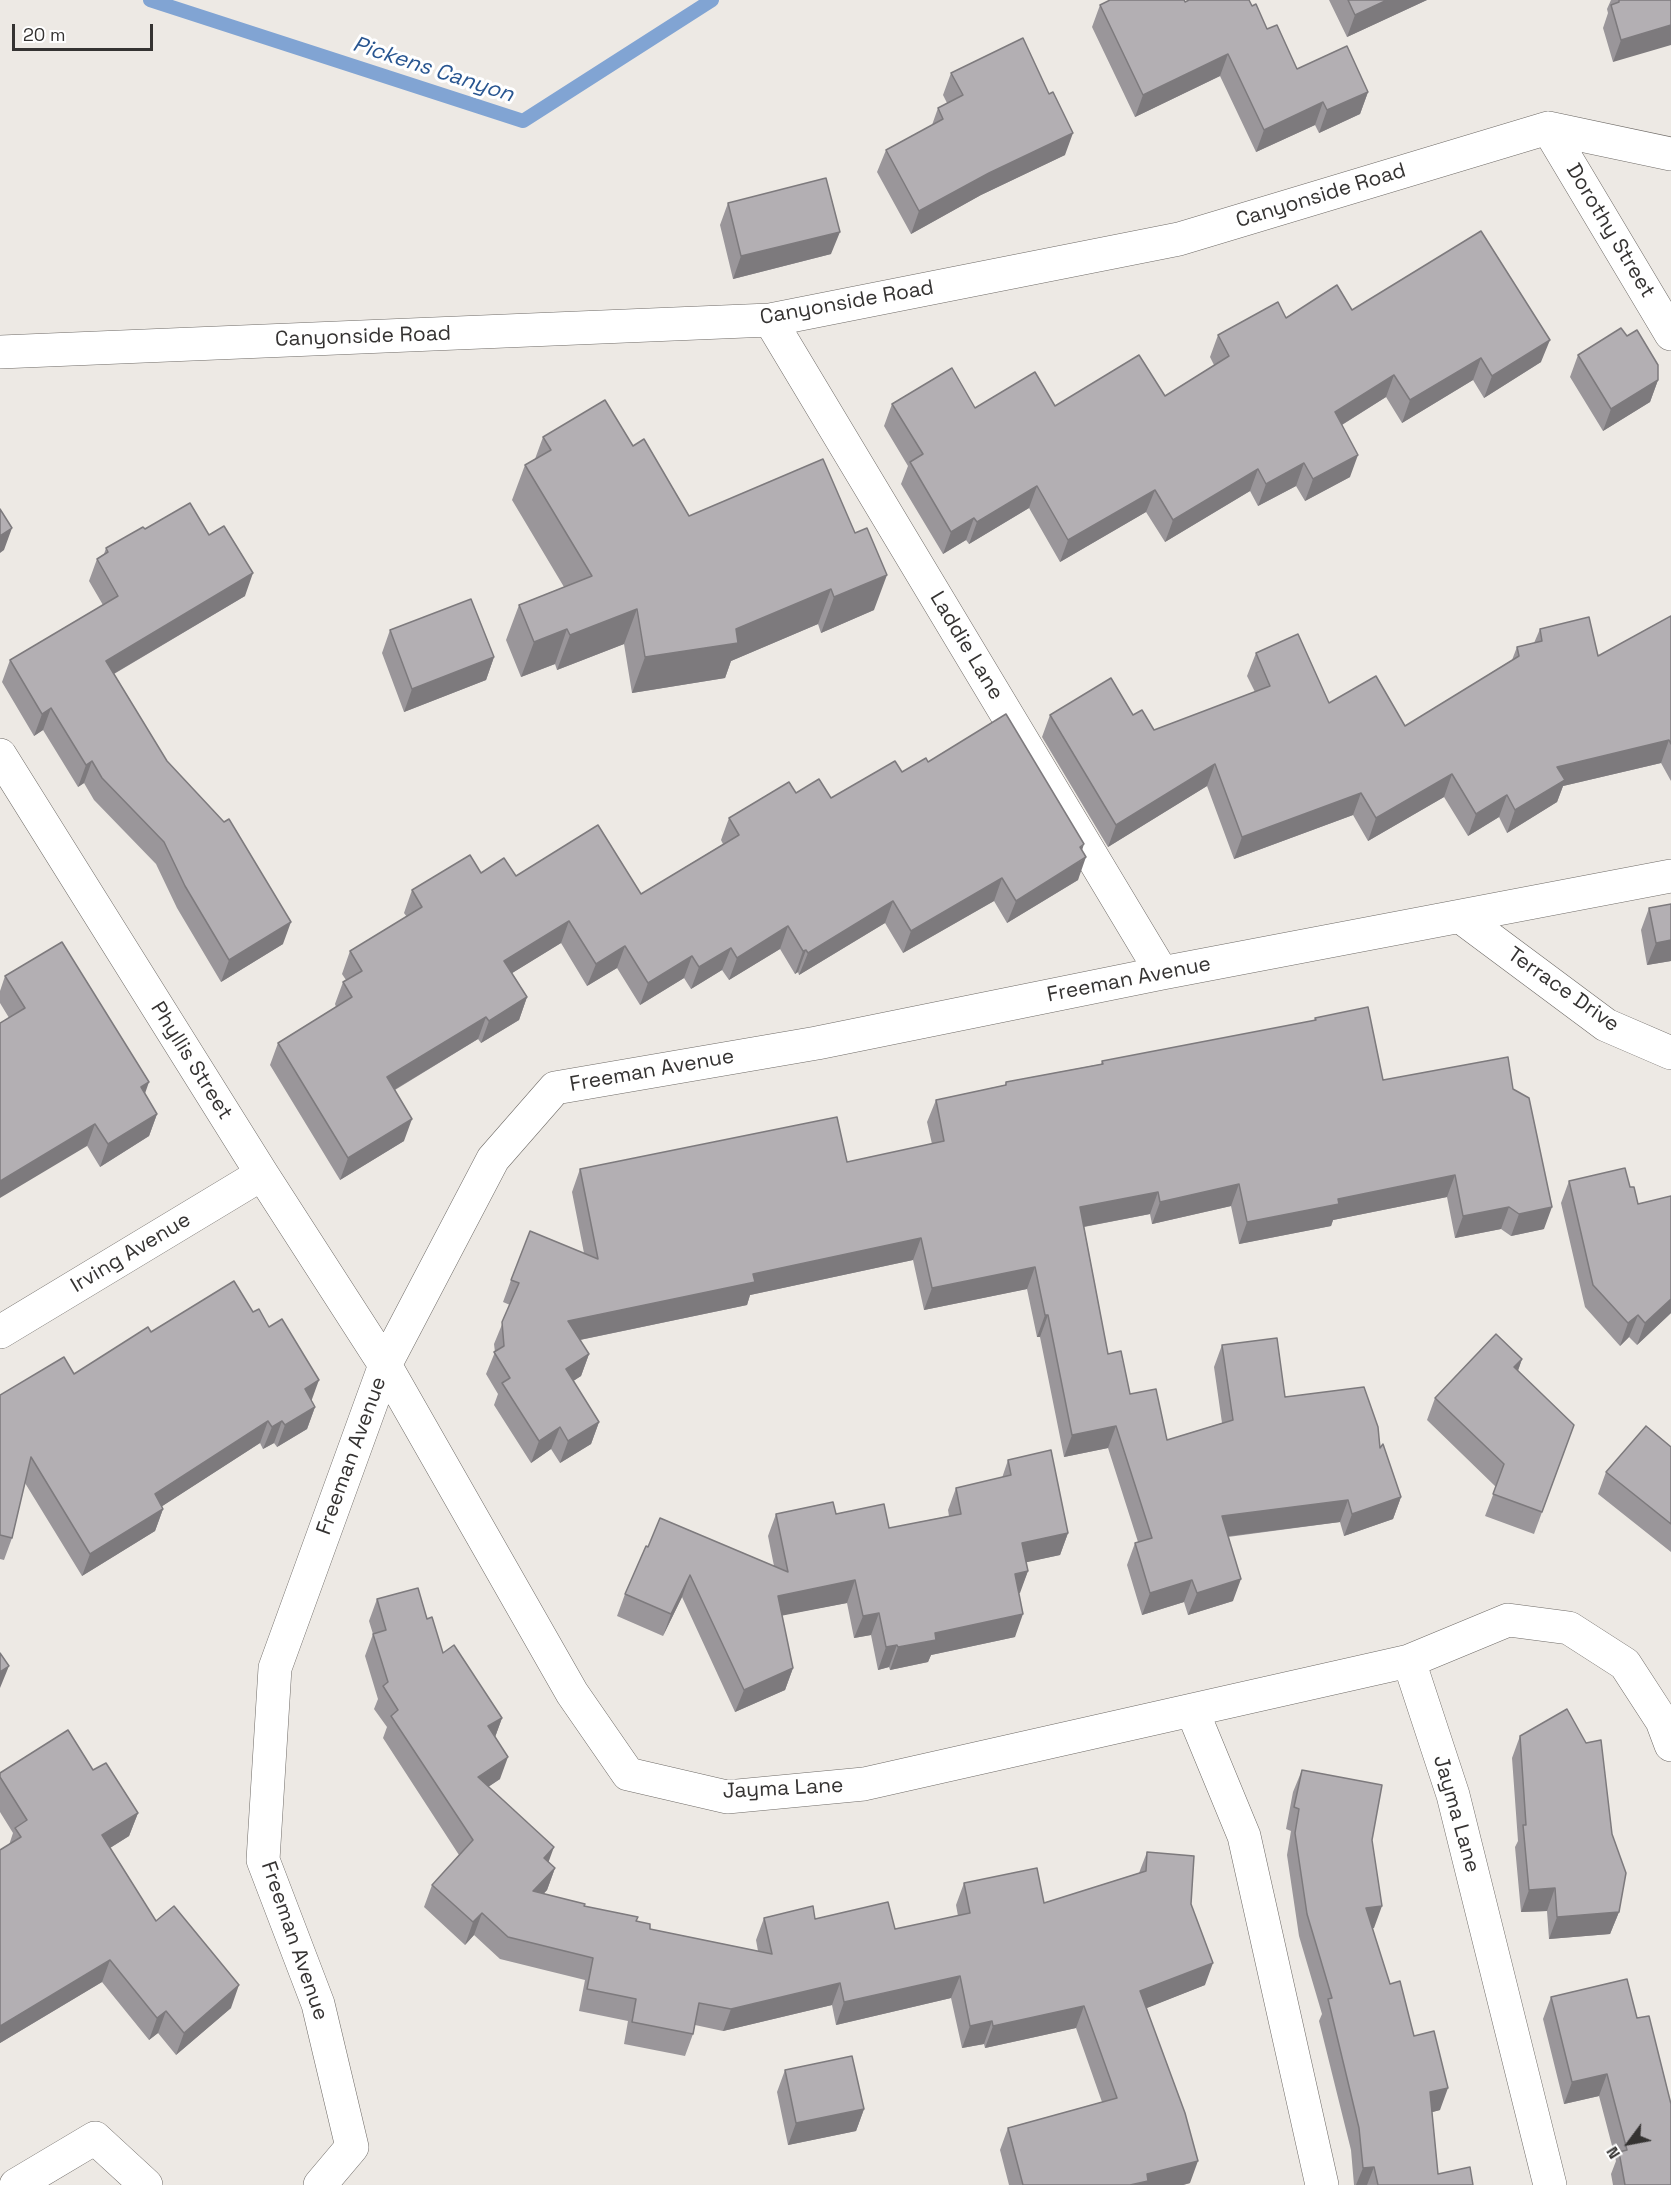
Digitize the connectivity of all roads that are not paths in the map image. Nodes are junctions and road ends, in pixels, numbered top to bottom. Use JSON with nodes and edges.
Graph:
{"nodes":[{"id":1,"x":1548,"y":128,"type":"junction"},
{"id":2,"x":1671,"y":154,"type":"edge"},
{"id":3,"x":770,"y":320,"type":"junction"},
{"id":4,"x":1671,"y":334,"type":"edge"},
{"id":5,"x":0,"y":352,"type":"edge"},
{"id":6,"x":0,"y":755,"type":"edge"},
{"id":7,"x":1671,"y":876,"type":"edge"},
{"id":8,"x":1461,"y":917,"type":"junction"},
{"id":9,"x":1162,"y":973,"type":"junction"},
{"id":10,"x":1671,"y":1053,"type":"edge"},
{"id":11,"x":262,"y":1174,"type":"junction"},
{"id":12,"x":0,"y":1332,"type":"edge"},
{"id":13,"x":385,"y":1365,"type":"junction"},
{"id":14,"x":1409,"y":1661,"type":"junction"},
{"id":15,"x":1192,"y":1710,"type":"junction"},
{"id":16,"x":1671,"y":1745,"type":"edge"},
{"id":17,"x":16,"y":2185,"type":"edge"},
{"id":18,"x":146,"y":2185,"type":"edge"},
{"id":19,"x":320,"y":2185,"type":"edge"},
{"id":20,"x":1322,"y":2185,"type":"edge"},
{"id":21,"x":1550,"y":2185,"type":"edge"}],
"edges":[{"from":1,"to":2,"type":"street","name":"Canyonside Road"},
{"from":1,"to":3,"type":"street","name":"Canyonside Road"},
{"from":1,"to":4,"type":"street","name":"Dorothy Street"},
{"from":3,"to":5,"type":"street","name":"Canyonside Road"},
{"from":3,"to":9,"type":"street","name":"Laddie Lane"},
{"from":6,"to":11,"type":"street","name":"Phyllis Street"},
{"from":7,"to":8,"type":"street","name":"Freeman Avenue"},
{"from":8,"to":9,"type":"street","name":"Freeman Avenue"},
{"from":8,"to":10,"type":"street","name":"Terrace Drive"},
{"from":9,"to":13,"type":"street","name":"Freeman Avenue"},
{"from":11,"to":12,"type":"street","name":"Irving Avenue"},
{"from":11,"to":13,"type":"street","name":"Phyllis Street"},
{"from":13,"to":15,"type":"street","name":"Jayma Lane"},
{"from":13,"to":19,"type":"street","name":"Freeman Avenue"},
{"from":14,"to":15,"type":"street","name":"Jayma Lane"},
{"from":14,"to":16,"type":"street"},
{"from":14,"to":21,"type":"street","name":"Jayma Lane"},
{"from":15,"to":20,"type":"street"},
{"from":17,"to":18,"type":"street"}]}
